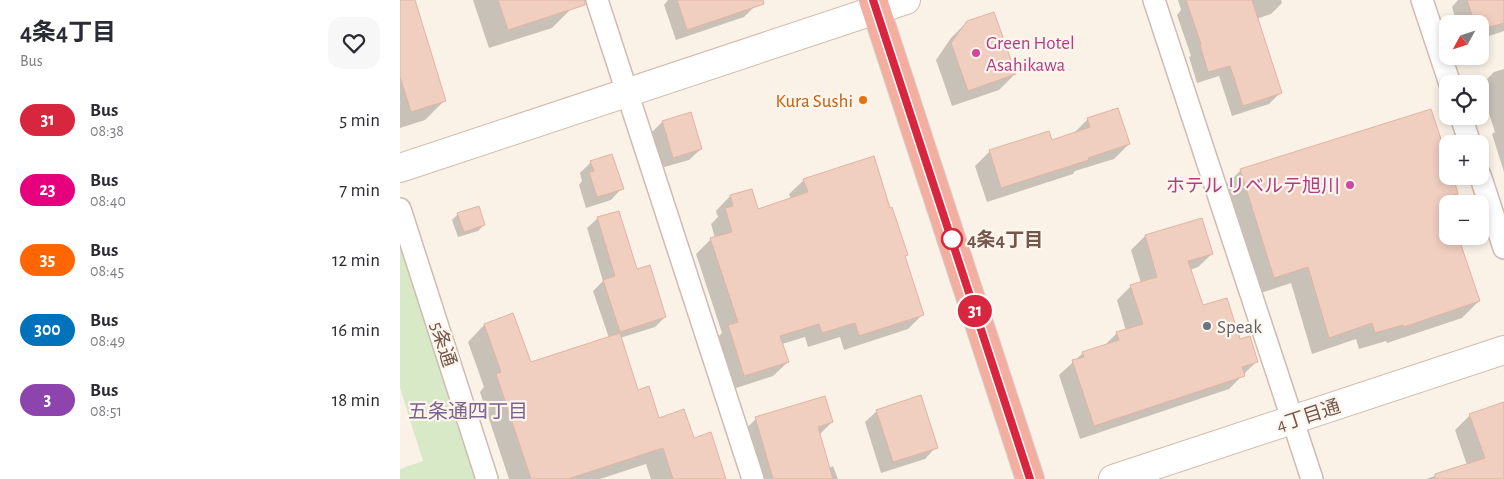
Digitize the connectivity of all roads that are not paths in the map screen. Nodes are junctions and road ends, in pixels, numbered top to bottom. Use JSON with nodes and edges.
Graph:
{"nodes":[{"id":1,"x":597,"y":0,"type":"edge"},
{"id":2,"x":906,"y":0,"type":"edge"},
{"id":3,"x":1154,"y":0,"type":"edge"},
{"id":4,"x":1422,"y":0,"type":"edge"},
{"id":5,"x":874,"y":5,"type":"edge"},
{"id":6,"x":1447,"y":75,"type":"edge"},
{"id":7,"x":628,"y":92,"type":"junction"},
{"id":8,"x":400,"y":168,"type":"edge"},
{"id":9,"x":1483,"y":185,"type":"edge"},
{"id":10,"x":400,"y":209,"type":"edge"},
{"id":11,"x":1504,"y":248,"type":"edge"},
{"id":12,"x":1504,"y":350,"type":"edge"},
{"id":13,"x":1292,"y":420,"type":"junction"},
{"id":14,"x":487,"y":479,"type":"edge"},
{"id":15,"x":753,"y":479,"type":"edge"},
{"id":16,"x":1030,"y":479,"type":"edge"},
{"id":17,"x":1112,"y":479,"type":"edge"},
{"id":18,"x":1312,"y":479,"type":"edge"}],
"edges":[{"from":1,"to":7,"type":"street"},
{"from":2,"to":5,"type":"street"},
{"from":3,"to":13,"type":"street"},
{"from":4,"to":6,"type":"street"},
{"from":5,"to":7,"type":"street"},
{"from":5,"to":16,"type":"highway"},
{"from":7,"to":8,"type":"street"},
{"from":7,"to":15,"type":"street"},
{"from":9,"to":11,"type":"street"},
{"from":10,"to":14,"type":"street","name":"5条通"},
{"from":12,"to":13,"type":"street","name":"4丁目通"},
{"from":13,"to":17,"type":"street","name":"4丁目通"},
{"from":13,"to":18,"type":"street"}]}
